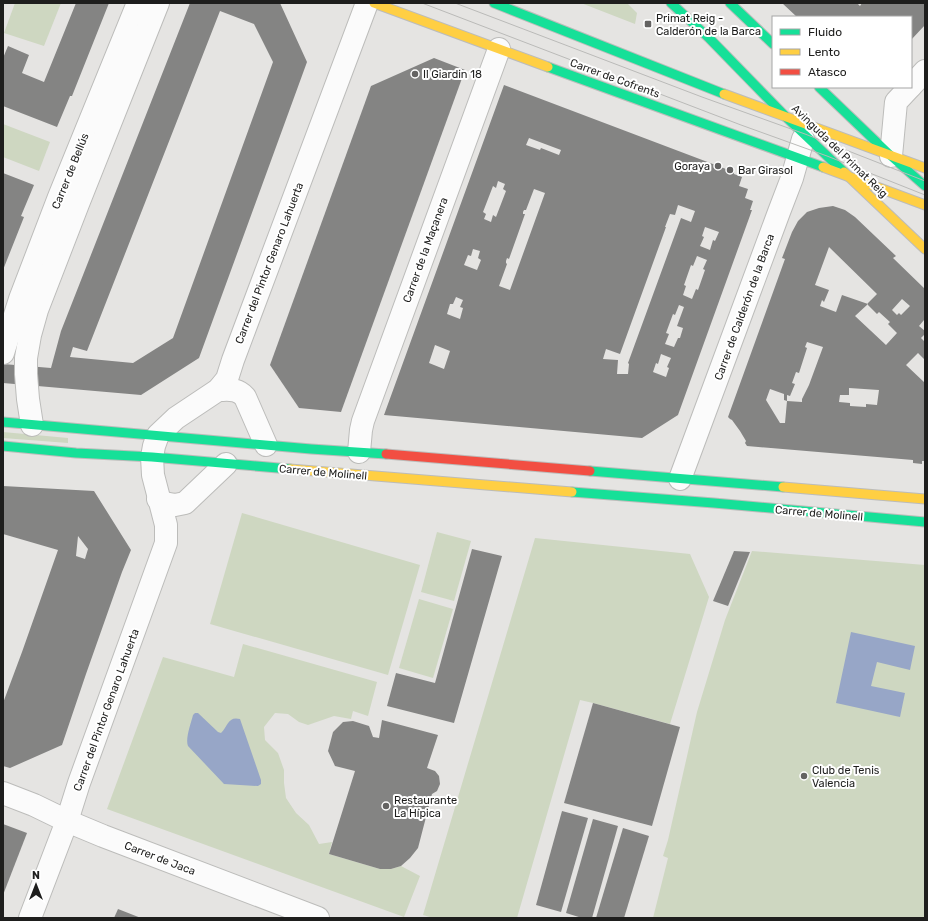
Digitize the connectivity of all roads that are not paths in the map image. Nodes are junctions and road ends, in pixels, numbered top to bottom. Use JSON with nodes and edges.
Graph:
{"nodes":[{"id":1,"x":367,"y":3,"type":"edge"},
{"id":2,"x":374,"y":3,"type":"edge"},
{"id":3,"x":494,"y":3,"type":"edge"},
{"id":4,"x":671,"y":3,"type":"edge"},
{"id":5,"x":730,"y":3,"type":"edge"},
{"id":6,"x":151,"y":5,"type":"edge"},
{"id":7,"x":772,"y":43,"type":"edge"},
{"id":8,"x":498,"y":49,"type":"junction"},
{"id":9,"x":925,"y":71,"type":"edge"},
{"id":10,"x":912,"y":86,"type":"edge"},
{"id":11,"x":820,"y":88,"type":"edge"},
{"id":12,"x":910,"y":88,"type":"edge"},
{"id":13,"x":786,"y":117,"type":"junction"},
{"id":14,"x":805,"y":134,"type":"junction"},
{"id":15,"x":798,"y":156,"type":"junction"},
{"id":16,"x":891,"y":156,"type":"junction"},
{"id":17,"x":925,"y":168,"type":"edge"},
{"id":18,"x":848,"y":176,"type":"junction"},
{"id":19,"x":925,"y":186,"type":"edge"},
{"id":20,"x":925,"y":205,"type":"edge"},
{"id":21,"x":925,"y":249,"type":"edge"},
{"id":22,"x":27,"y":346,"type":"junction"},
{"id":23,"x":5,"y":347,"type":"edge"},
{"id":24,"x":218,"y":390,"type":"junction"},
{"id":25,"x":3,"y":422,"type":"edge"},
{"id":26,"x":32,"y":424,"type":"junction"},
{"id":27,"x":158,"y":435,"type":"junction"},
{"id":28,"x":266,"y":445,"type":"junction"},
{"id":29,"x":3,"y":446,"type":"edge"},
{"id":30,"x":359,"y":452,"type":"junction"},
{"id":31,"x":152,"y":458,"type":"junction"},
{"id":32,"x":226,"y":464,"type":"junction"},
{"id":33,"x":680,"y":479,"type":"junction"},
{"id":34,"x":645,"y":487,"type":"junction"},
{"id":35,"x":715,"y":492,"type":"junction"},
{"id":36,"x":158,"y":499,"type":"junction"},
{"id":37,"x":925,"y":499,"type":"edge"},
{"id":38,"x":925,"y":522,"type":"edge"},
{"id":39,"x":3,"y":793,"type":"edge"},
{"id":40,"x":67,"y":821,"type":"junction"},
{"id":41,"x":30,"y":918,"type":"edge"},
{"id":42,"x":318,"y":918,"type":"edge"}],
"edges":[{"from":1,"to":24,"type":"street","name":"Carrer del Pintor Genaro Lahuerta"},
{"from":2,"to":8,"type":"street","name":"Carrer de Cofrents"},
{"from":3,"to":13,"type":"street"},
{"from":4,"to":13,"type":"street","name":"Avinguda del Primat Reig"},
{"from":5,"to":7,"type":"street"},
{"from":6,"to":22,"type":"street","name":"Carrer de Bellús"},
{"from":6,"to":23,"type":"street","name":"Carrer de Bellús"},
{"from":8,"to":15,"type":"street","name":"Carrer de Cofrents"},
{"from":8,"to":30,"type":"street","name":"Carrer de la Maçanera"},
{"from":9,"to":10,"type":"street"},
{"from":11,"to":16,"type":"street"},
{"from":12,"to":16,"type":"street"},
{"from":13,"to":14,"type":"street","name":"Avinguda del Primat Reig"},
{"from":13,"to":16,"type":"street"},
{"from":14,"to":15,"type":"street","name":"Carrer de Calderón de la Barca"},
{"from":14,"to":18,"type":"street","name":"Avinguda del Primat Reig"},
{"from":15,"to":18,"type":"street","name":"Carrer de Cofrents"},
{"from":15,"to":33,"type":"street","name":"Carrer de Calderón de la Barca"},
{"from":16,"to":17,"type":"street"},
{"from":16,"to":19,"type":"street"},
{"from":18,"to":20,"type":"street","name":"Carrer de Cofrents"},
{"from":18,"to":21,"type":"street","name":"Avinguda del Primat Reig"},
{"from":22,"to":23,"type":"street","name":"Carrer de Bellús"},
{"from":22,"to":26,"type":"street","name":"Carrer de Bellús"},
{"from":24,"to":27,"type":"street","name":"Carrer del Pintor Genaro Lahuerta"},
{"from":24,"to":28,"type":"street"},
{"from":25,"to":26,"type":"street","name":"Carrer de Molinell"},
{"from":26,"to":27,"type":"street","name":"Carrer de Molinell"},
{"from":27,"to":28,"type":"street","name":"Carrer de Molinell"},
{"from":27,"to":31,"type":"street","name":"Carrer del Pintor Genaro Lahuerta"},
{"from":28,"to":30,"type":"street","name":"Carrer de Molinell"},
{"from":29,"to":31,"type":"street","name":"Carrer de Molinell"},
{"from":30,"to":34,"type":"street","name":"Carrer de Molinell"},
{"from":31,"to":32,"type":"street","name":"Carrer de Molinell"},
{"from":31,"to":36,"type":"street","name":"Carrer del Pintor Genaro Lahuerta"},
{"from":32,"to":34,"type":"street","name":"Carrer de Molinell"},
{"from":32,"to":36,"type":"street"},
{"from":33,"to":34,"type":"street","name":"Carrer de Molinell"},
{"from":33,"to":35,"type":"street","name":"Carrer de Molinell"},
{"from":34,"to":35,"type":"street","name":"Carrer de Molinell"},
{"from":35,"to":37,"type":"street","name":"Carrer de Molinell"},
{"from":35,"to":38,"type":"street","name":"Carrer de Molinell"},
{"from":36,"to":40,"type":"street","name":"Carrer del Pintor Genaro Lahuerta"},
{"from":39,"to":40,"type":"street","name":"Carrer de Jaca"},
{"from":40,"to":41,"type":"street","name":"Carrer del Pintor Genaro Lahuerta"},
{"from":40,"to":42,"type":"street","name":"Carrer de Jaca"}]}
